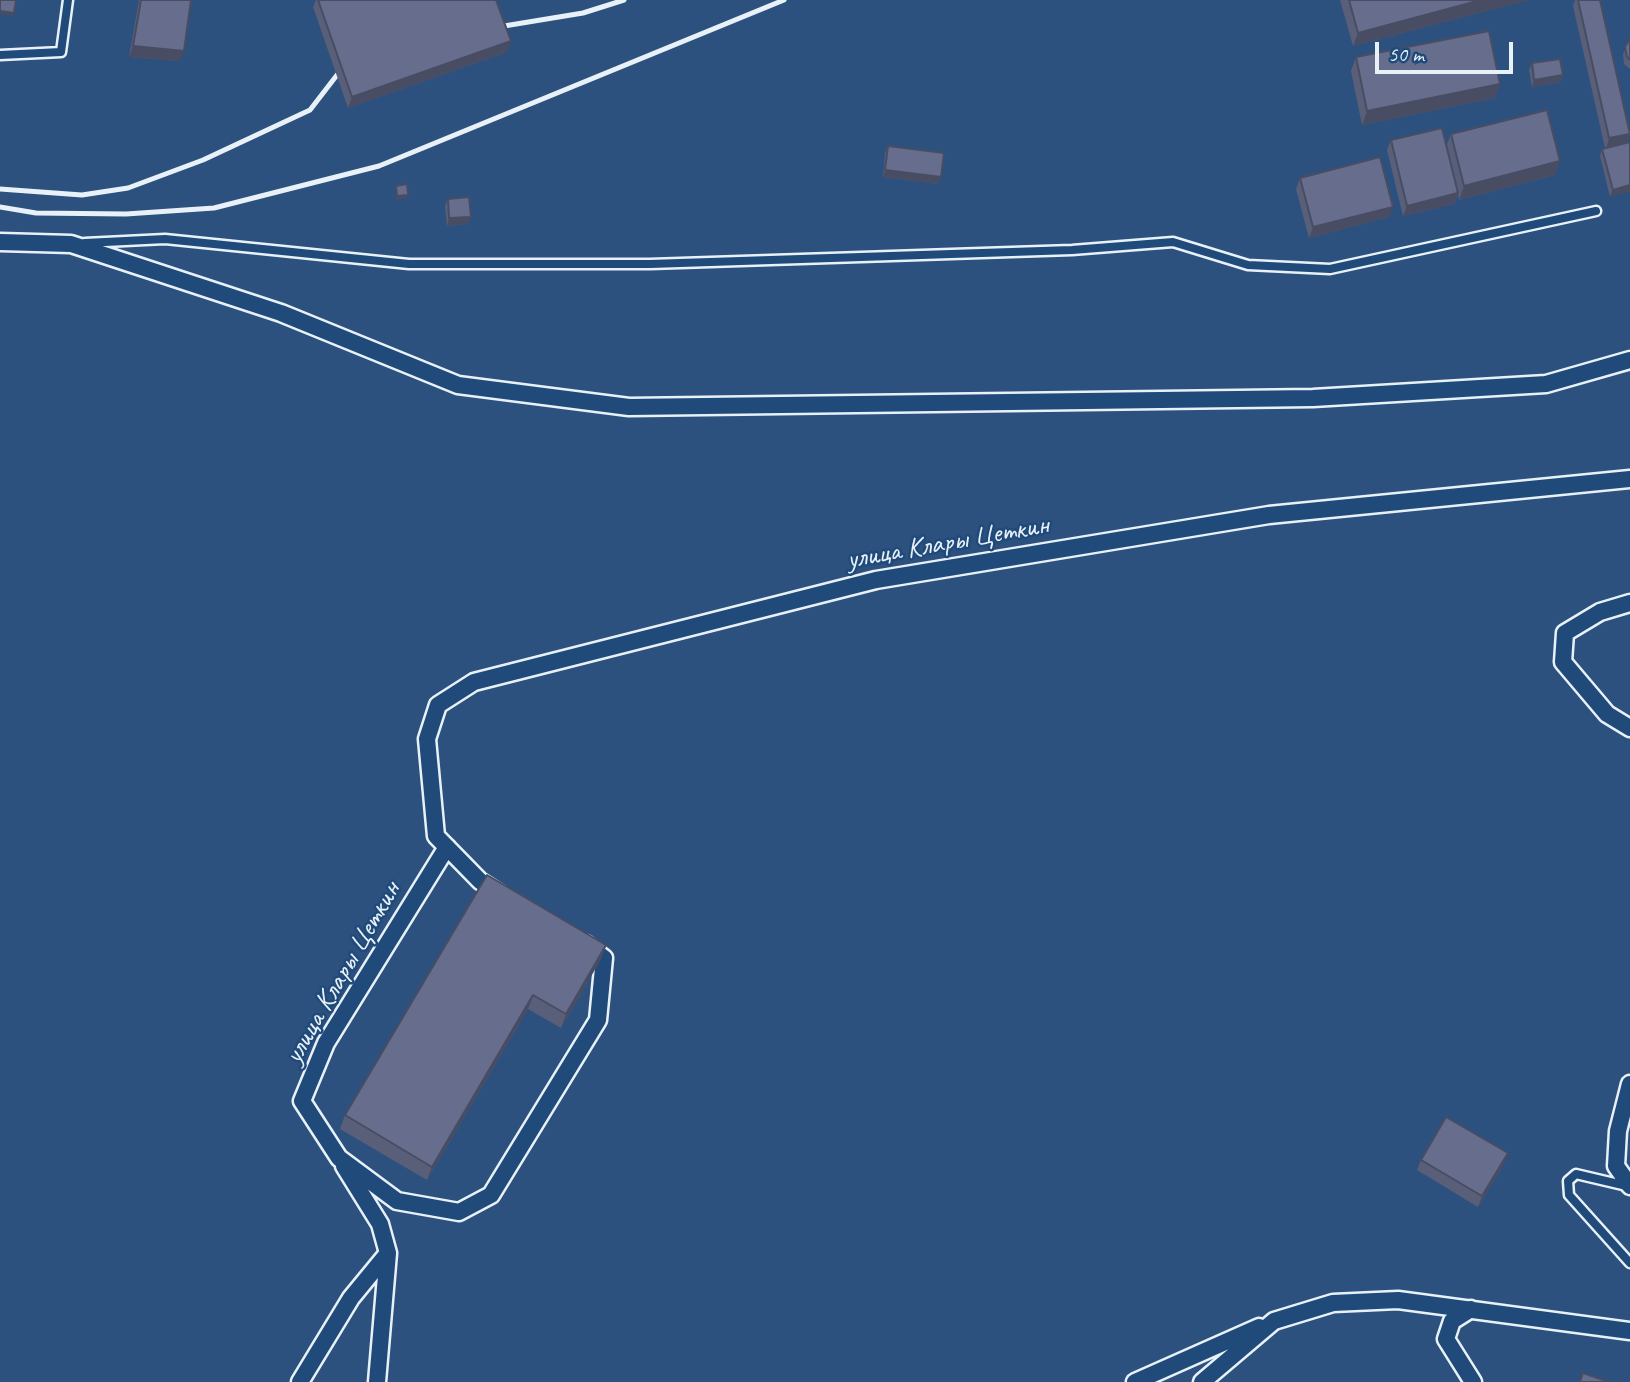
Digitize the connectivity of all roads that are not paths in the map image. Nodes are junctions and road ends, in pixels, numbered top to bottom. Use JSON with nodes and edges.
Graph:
{"nodes":[{"id":1,"x":68,"y":0,"type":"edge"},
{"id":2,"x":0,"y":55,"type":"edge"},
{"id":3,"x":1596,"y":211,"type":"dead end"},
{"id":4,"x":0,"y":242,"type":"edge"},
{"id":5,"x":71,"y":244,"type":"junction"},
{"id":6,"x":1630,"y":360,"type":"edge"},
{"id":7,"x":1630,"y":479,"type":"edge"},
{"id":8,"x":1630,"y":603,"type":"edge"},
{"id":9,"x":1630,"y":728,"type":"edge"},
{"id":10,"x":447,"y":847,"type":"junction"},
{"id":11,"x":514,"y":903,"type":"edge"},
{"id":12,"x":571,"y":936,"type":"edge"},
{"id":13,"x":1630,"y":1084,"type":"edge"},
{"id":14,"x":339,"y":1158,"type":"junction"},
{"id":15,"x":1630,"y":1187,"type":"edge"},
{"id":16,"x":388,"y":1253,"type":"junction"},
{"id":17,"x":1630,"y":1263,"type":"edge"},
{"id":18,"x":1471,"y":1309,"type":"junction"},
{"id":19,"x":1274,"y":1321,"type":"junction"},
{"id":20,"x":1630,"y":1331,"type":"edge"},
{"id":21,"x":300,"y":1382,"type":"edge"},
{"id":22,"x":377,"y":1382,"type":"edge"},
{"id":23,"x":1135,"y":1382,"type":"edge"},
{"id":24,"x":1202,"y":1382,"type":"edge"},
{"id":25,"x":1473,"y":1382,"type":"edge"}],
"edges":[{"from":1,"to":2,"type":"lane"},
{"from":3,"to":5,"type":"lane"},
{"from":4,"to":5,"type":"street"},
{"from":5,"to":6,"type":"street"},
{"from":7,"to":10,"type":"street","name":"улица Клары Цеткин"},
{"from":8,"to":9,"type":"street"},
{"from":10,"to":11,"type":"street","name":"улица Клары Цеткин"},
{"from":10,"to":14,"type":"street","name":"улица Клары Цеткин"},
{"from":12,"to":14,"type":"street","name":"улица Клары Цеткин"},
{"from":13,"to":15,"type":"street"},
{"from":14,"to":16,"type":"street"},
{"from":15,"to":17,"type":"lane"},
{"from":16,"to":21,"type":"street"},
{"from":16,"to":22,"type":"street"},
{"from":18,"to":19,"type":"street"},
{"from":18,"to":20,"type":"street"},
{"from":18,"to":25,"type":"street"},
{"from":19,"to":23,"type":"street"},
{"from":19,"to":24,"type":"street"}]}
